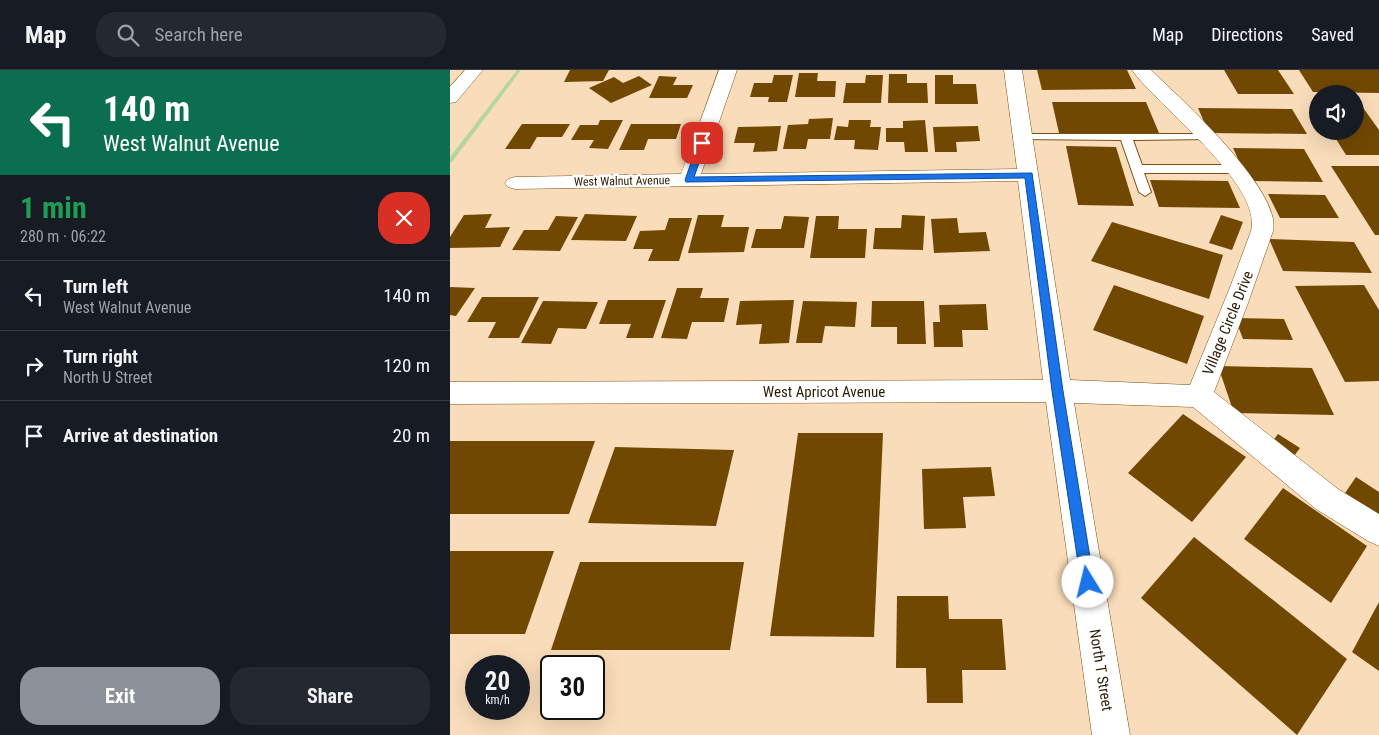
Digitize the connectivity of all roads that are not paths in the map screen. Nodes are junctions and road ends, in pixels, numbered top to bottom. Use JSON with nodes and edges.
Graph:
{"nodes":[{"id":1,"x":474,"y":70,"type":"edge"},
{"id":2,"x":728,"y":70,"type":"edge"},
{"id":3,"x":1013,"y":70,"type":"edge"},
{"id":4,"x":1141,"y":70,"type":"edge"},
{"id":5,"x":450,"y":98,"type":"edge"},
{"id":6,"x":1023,"y":137,"type":"junction"},
{"id":7,"x":1126,"y":138,"type":"junction"},
{"id":8,"x":1207,"y":138,"type":"junction"},
{"id":9,"x":1138,"y":169,"type":"junction"},
{"id":10,"x":1234,"y":169,"type":"junction"},
{"id":11,"x":1029,"y":175,"type":"junction"},
{"id":12,"x":689,"y":180,"type":"junction"},
{"id":13,"x":514,"y":183,"type":"dead end"},
{"id":14,"x":1145,"y":192,"type":"dead end"},
{"id":15,"x":1058,"y":391,"type":"junction"},
{"id":16,"x":450,"y":393,"type":"edge"},
{"id":17,"x":1199,"y":396,"type":"junction"},
{"id":18,"x":1379,"y":531,"type":"edge"},
{"id":19,"x":1111,"y":735,"type":"edge"}],
"edges":[{"from":1,"to":5,"type":"street"},
{"from":2,"to":12,"type":"street"},
{"from":3,"to":6,"type":"street","name":"North T Street"},
{"from":4,"to":8,"type":"street","name":"Village Circle Drive"},
{"from":6,"to":7,"type":"lane"},
{"from":6,"to":11,"type":"street","name":"North T Street"},
{"from":7,"to":8,"type":"lane"},
{"from":7,"to":9,"type":"lane"},
{"from":8,"to":10,"type":"street","name":"Village Circle Drive"},
{"from":9,"to":10,"type":"lane"},
{"from":9,"to":14,"type":"lane"},
{"from":10,"to":17,"type":"street","name":"Village Circle Drive"},
{"from":11,"to":12,"type":"street","name":"West Walnut Avenue"},
{"from":11,"to":15,"type":"street","name":"North T Street"},
{"from":12,"to":13,"type":"street","name":"West Walnut Avenue"},
{"from":15,"to":16,"type":"street","name":"West Apricot Avenue"},
{"from":15,"to":17,"type":"street","name":"West Apricot Avenue"},
{"from":15,"to":19,"type":"street","name":"North T Street"},
{"from":17,"to":18,"type":"street"}]}
